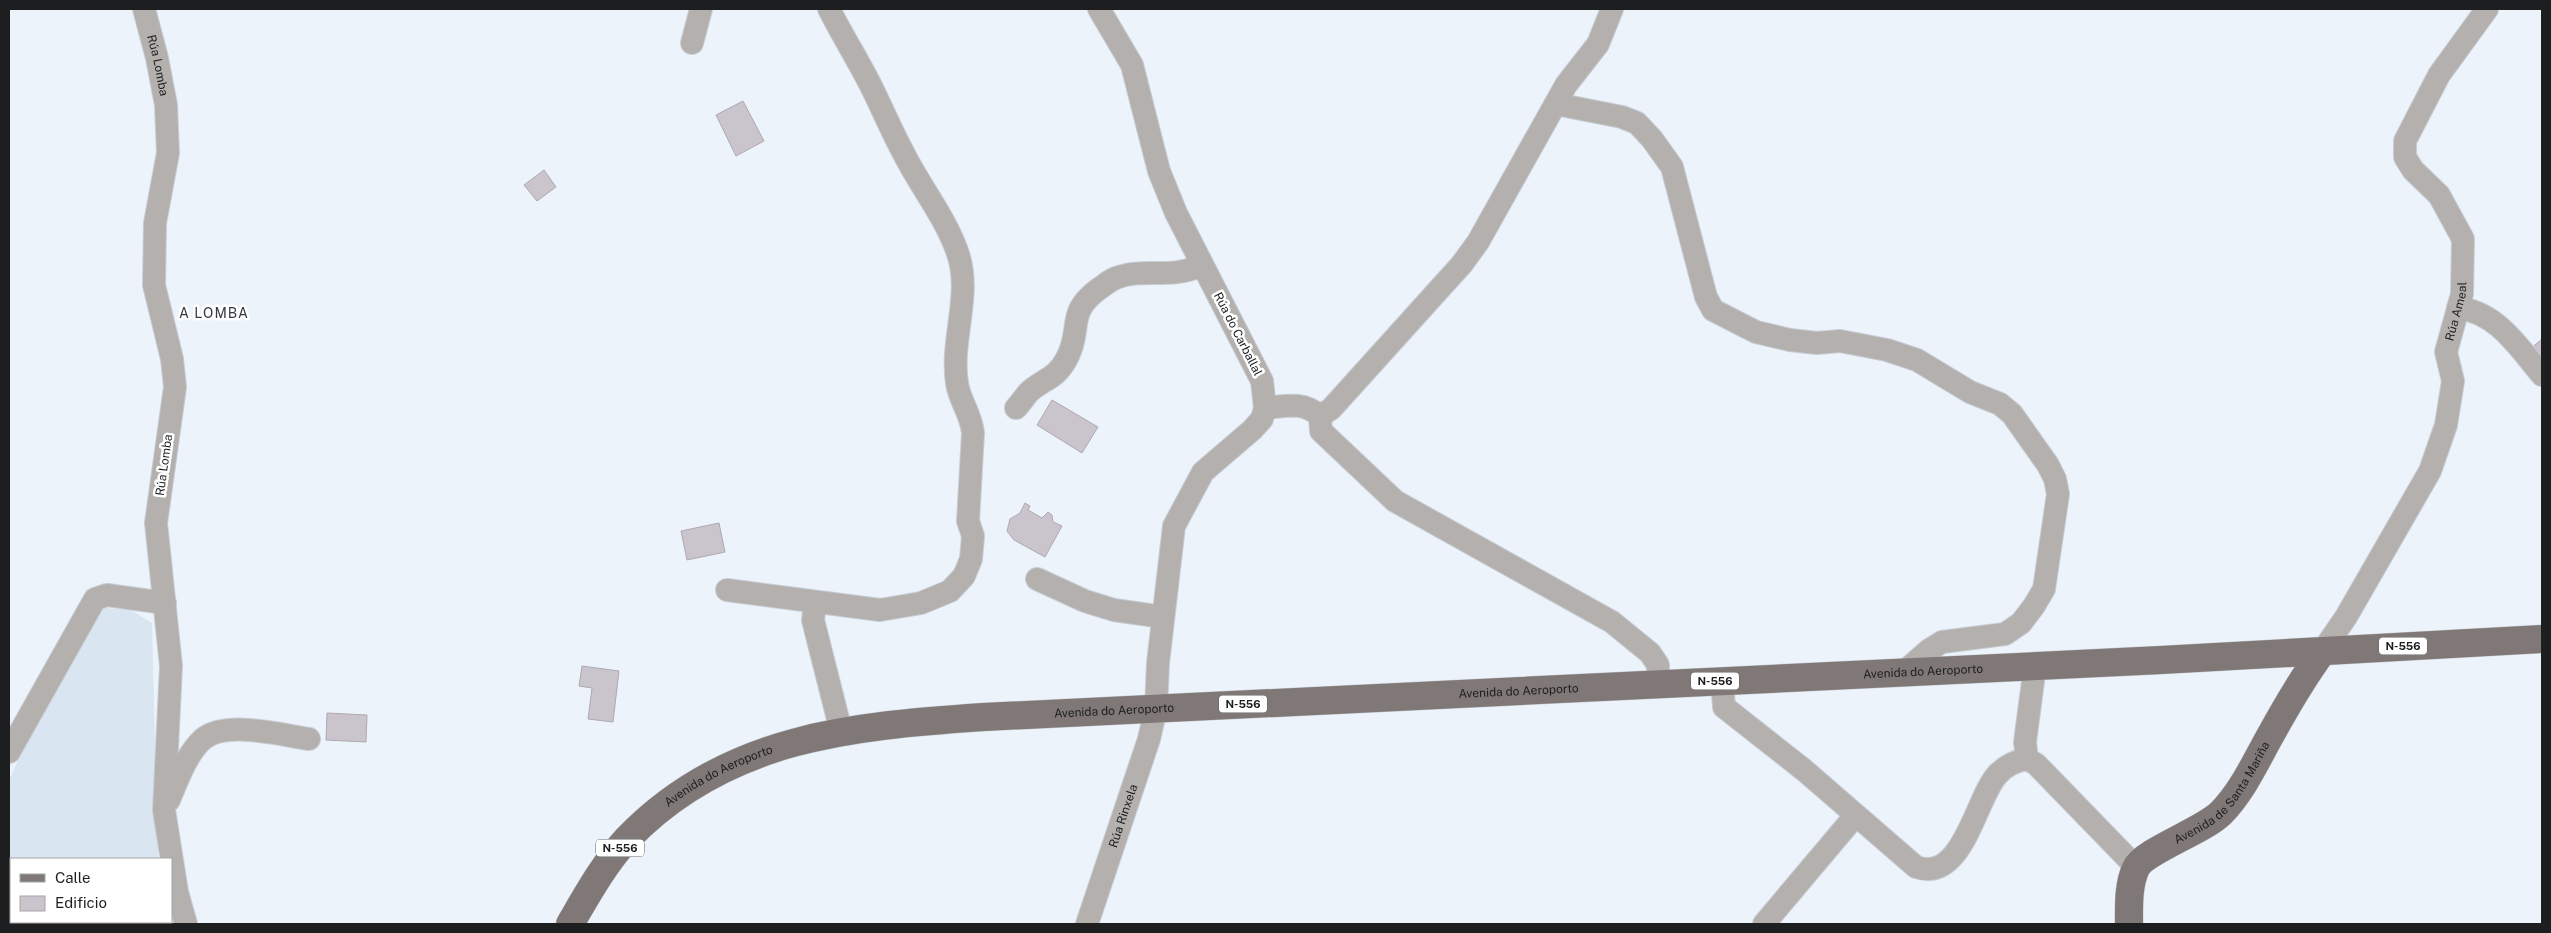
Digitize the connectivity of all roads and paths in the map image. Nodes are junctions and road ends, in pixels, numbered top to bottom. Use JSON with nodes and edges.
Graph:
{"nodes":[{"id":1,"x":144,"y":9,"type":"edge"},
{"id":2,"x":701,"y":9,"type":"edge"},
{"id":3,"x":829,"y":9,"type":"edge"},
{"id":4,"x":1099,"y":9,"type":"edge"},
{"id":5,"x":1612,"y":9,"type":"edge"},
{"id":6,"x":2487,"y":9,"type":"edge"},
{"id":7,"x":692,"y":43,"type":"dead end"},
{"id":8,"x":1556,"y":104,"type":"junction"},
{"id":9,"x":1202,"y":265,"type":"junction"},
{"id":10,"x":2458,"y":308,"type":"junction"},
{"id":11,"x":2542,"y":375,"type":"edge"},
{"id":12,"x":1016,"y":408,"type":"dead end"},
{"id":13,"x":1265,"y":408,"type":"junction"},
{"id":14,"x":1320,"y":416,"type":"junction"},
{"id":15,"x":1037,"y":579,"type":"dead end"},
{"id":16,"x":727,"y":590,"type":"dead end"},
{"id":17,"x":815,"y":602,"type":"junction"},
{"id":18,"x":165,"y":603,"type":"junction"},
{"id":19,"x":1163,"y":617,"type":"junction"},
{"id":20,"x":2542,"y":639,"type":"edge"},
{"id":21,"x":2322,"y":652,"type":"junction"},
{"id":22,"x":2035,"y":666,"type":"junction"},
{"id":23,"x":1904,"y":672,"type":"junction"},
{"id":24,"x":1722,"y":681,"type":"junction"},
{"id":25,"x":1658,"y":684,"type":"junction"},
{"id":26,"x":1156,"y":708,"type":"junction"},
{"id":27,"x":841,"y":731,"type":"junction"},
{"id":28,"x":309,"y":739,"type":"dead end"},
{"id":29,"x":9,"y":752,"type":"edge"},
{"id":30,"x":2027,"y":759,"type":"junction"},
{"id":31,"x":164,"y":810,"type":"junction"},
{"id":32,"x":1856,"y":816,"type":"junction"},
{"id":33,"x":171,"y":858,"type":"edge"},
{"id":34,"x":172,"y":865,"type":"edge"},
{"id":35,"x":2136,"y":867,"type":"junction"},
{"id":36,"x":1092,"y":922,"type":"edge"},
{"id":37,"x":186,"y":924,"type":"edge"},
{"id":38,"x":570,"y":924,"type":"edge"},
{"id":39,"x":1764,"y":924,"type":"edge"},
{"id":40,"x":2129,"y":924,"type":"edge"}],
"edges":[{"from":1,"to":18,"type":"street","name":"Rúa Lomba"},
{"from":2,"to":7,"type":"street"},
{"from":3,"to":17,"type":"street"},
{"from":4,"to":9,"type":"street","name":"Rúa do Carballal"},
{"from":5,"to":8,"type":"street"},
{"from":6,"to":10,"type":"street","name":"Rúa Ameal"},
{"from":8,"to":14,"type":"street"},
{"from":8,"to":23,"type":"street"},
{"from":9,"to":12,"type":"street"},
{"from":9,"to":13,"type":"street","name":"Rúa do Carballal"},
{"from":10,"to":11,"type":"street"},
{"from":10,"to":21,"type":"street","name":"Rúa Ameal"},
{"from":13,"to":14,"type":"street"},
{"from":13,"to":19,"type":"street"},
{"from":14,"to":25,"type":"street"},
{"from":15,"to":19,"type":"street"},
{"from":16,"to":17,"type":"street"},
{"from":17,"to":27,"type":"street"},
{"from":18,"to":29,"type":"street"},
{"from":18,"to":31,"type":"street","name":"Rúa Lomba"},
{"from":19,"to":26,"type":"street"},
{"from":20,"to":21,"type":"main road","name":"Avenida do Aeroporto","number":"N-556"},
{"from":21,"to":22,"type":"main road","name":"Avenida do Aeroporto","number":"N-556"},
{"from":21,"to":35,"type":"main road","name":"Avenida de Santa Mariña"},
{"from":22,"to":23,"type":"main road","name":"Avenida do Aeroporto","number":"N-556"},
{"from":22,"to":30,"type":"street"},
{"from":23,"to":24,"type":"main road","name":"Avenida do Aeroporto","number":"N-556"},
{"from":24,"to":25,"type":"main road","name":"Avenida do Aeroporto","number":"N-556"},
{"from":24,"to":32,"type":"street"},
{"from":25,"to":26,"type":"main road","name":"Avenida do Aeroporto","number":"N-556"},
{"from":26,"to":27,"type":"main road","name":"Avenida do Aeroporto","number":"N-556"},
{"from":26,"to":36,"type":"street","name":"Rúa Rinxela"},
{"from":27,"to":38,"type":"main road","name":"Avenida do Aeroporto","number":"N-556"},
{"from":28,"to":31,"type":"street"},
{"from":30,"to":32,"type":"street"},
{"from":30,"to":35,"type":"street"},
{"from":31,"to":33,"type":"street","name":"Rúa Lomba"},
{"from":32,"to":39,"type":"street"},
{"from":34,"to":37,"type":"street","name":"Rúa Lomba"},
{"from":35,"to":40,"type":"main road"}]}
